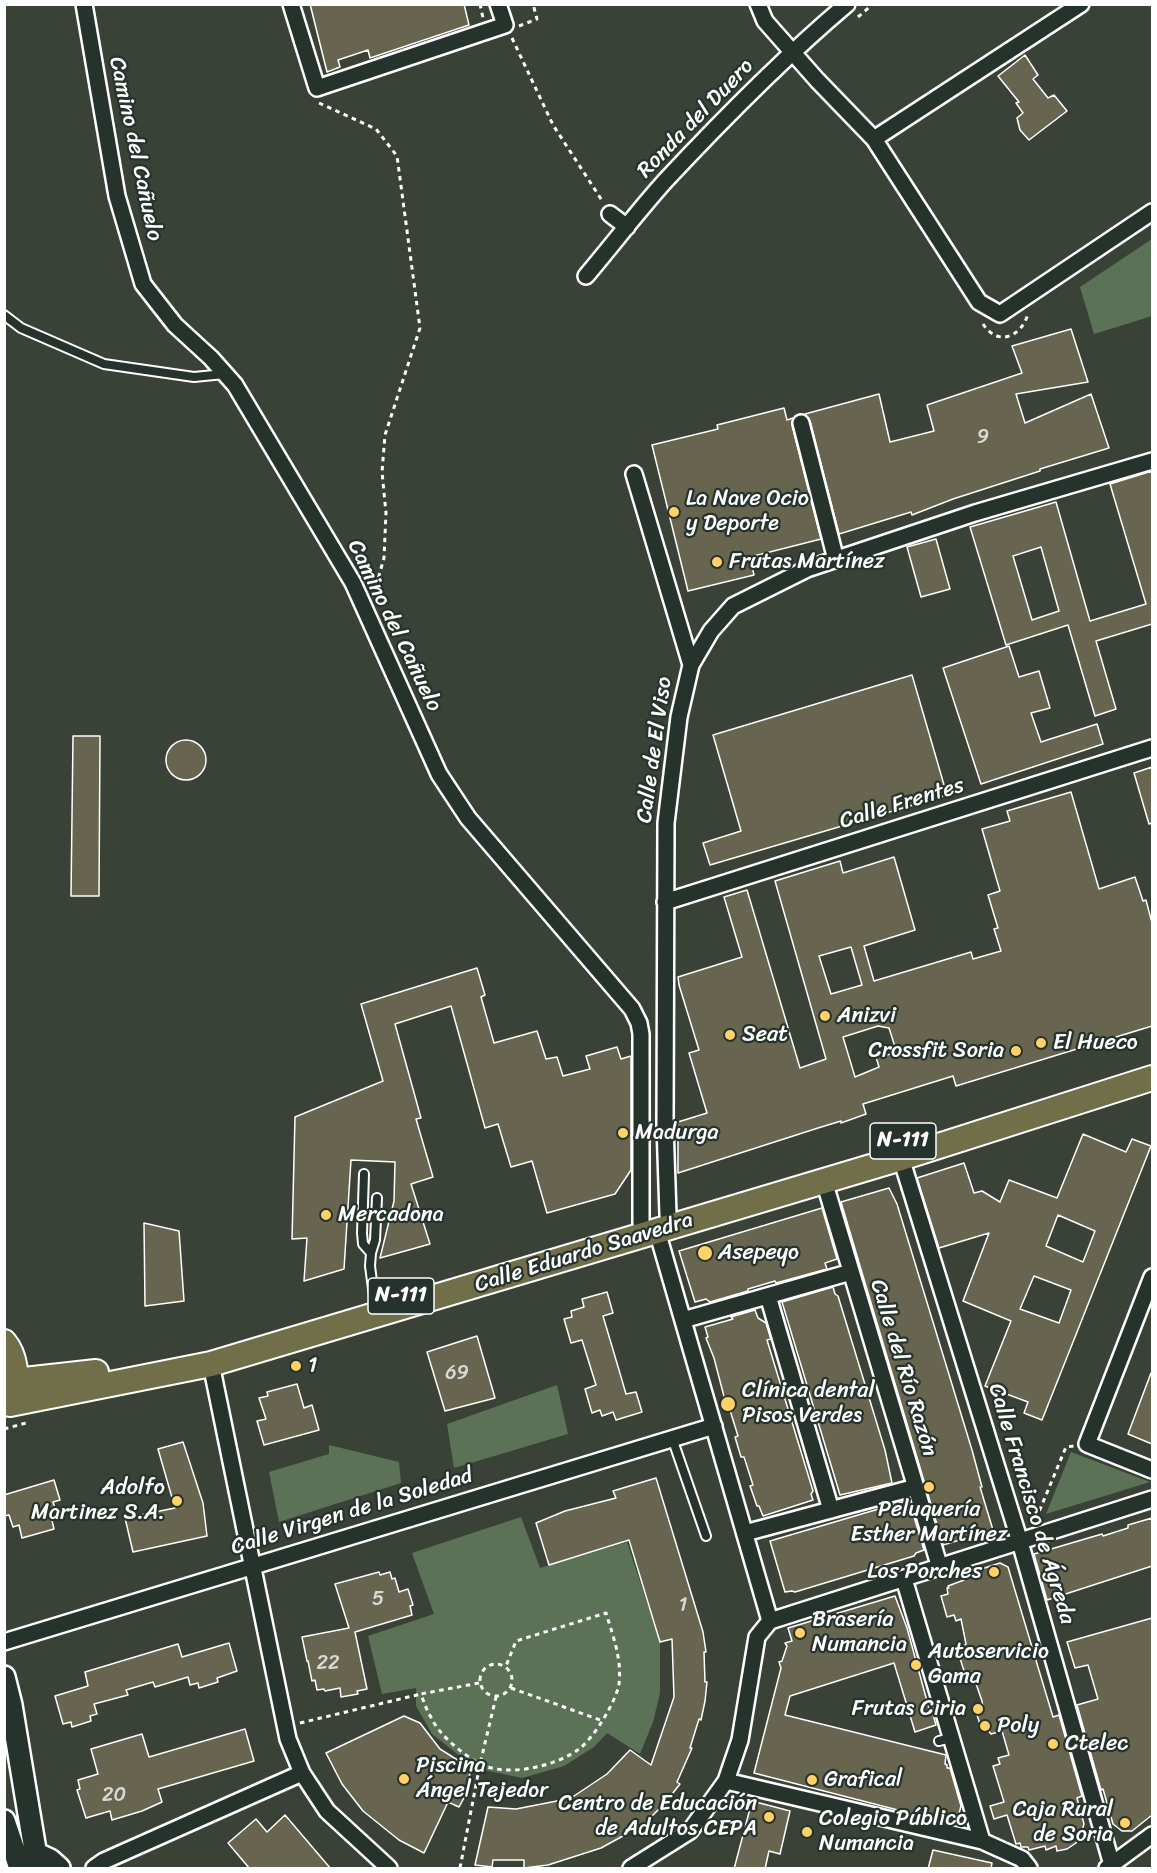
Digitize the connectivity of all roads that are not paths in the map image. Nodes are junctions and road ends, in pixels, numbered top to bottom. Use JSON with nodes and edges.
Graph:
{"nodes":[{"id":1,"x":84,"y":4,"type":"edge"},
{"id":2,"x":291,"y":4,"type":"edge"},
{"id":3,"x":498,"y":4,"type":"edge"},
{"id":4,"x":758,"y":4,"type":"edge"},
{"id":5,"x":848,"y":4,"type":"edge"},
{"id":6,"x":1081,"y":4,"type":"edge"},
{"id":7,"x":793,"y":52,"type":"junction"},
{"id":8,"x":874,"y":139,"type":"junction"},
{"id":9,"x":1152,"y":212,"type":"edge"},
{"id":10,"x":610,"y":214,"type":"road end"},
{"id":11,"x":627,"y":227,"type":"junction"},
{"id":12,"x":586,"y":276,"type":"dead end"},
{"id":13,"x":4,"y":315,"type":"edge"},
{"id":14,"x":226,"y":374,"type":"junction"},
{"id":15,"x":801,"y":423,"type":"dead end"},
{"id":16,"x":1152,"y":460,"type":"edge"},
{"id":17,"x":634,"y":474,"type":"dead end"},
{"id":18,"x":836,"y":560,"type":"junction"},
{"id":19,"x":691,"y":665,"type":"junction"},
{"id":20,"x":1152,"y":748,"type":"edge"},
{"id":21,"x":665,"y":902,"type":"junction"},
{"id":22,"x":1152,"y":1065,"type":"edge"},
{"id":23,"x":1152,"y":1078,"type":"edge"},
{"id":24,"x":901,"y":1158,"type":"junction"},
{"id":25,"x":364,"y":1174,"type":"dead end"},
{"id":26,"x":824,"y":1181,"type":"junction"},
{"id":27,"x":377,"y":1198,"type":"dead end"},
{"id":28,"x":655,"y":1223,"type":"junction"},
{"id":29,"x":371,"y":1254,"type":"junction"},
{"id":30,"x":851,"y":1272,"type":"junction"},
{"id":31,"x":1152,"y":1277,"type":"edge"},
{"id":32,"x":768,"y":1296,"type":"junction"},
{"id":33,"x":375,"y":1304,"type":"junction"},
{"id":34,"x":683,"y":1320,"type":"junction"},
{"id":35,"x":4,"y":1342,"type":"edge"},
{"id":36,"x":212,"y":1364,"type":"junction"},
{"id":37,"x":118,"y":1376,"type":"junction"},
{"id":38,"x":10,"y":1401,"type":"edge"},
{"id":39,"x":714,"y":1426,"type":"junction"},
{"id":40,"x":672,"y":1438,"type":"junction"},
{"id":41,"x":1152,"y":1470,"type":"edge"},
{"id":42,"x":916,"y":1487,"type":"junction"},
{"id":43,"x":1152,"y":1499,"type":"edge"},
{"id":44,"x":831,"y":1510,"type":"junction"},
{"id":45,"x":745,"y":1533,"type":"junction"},
{"id":46,"x":706,"y":1536,"type":"dead end"},
{"id":47,"x":1020,"y":1542,"type":"junction"},
{"id":48,"x":254,"y":1565,"type":"junction"},
{"id":49,"x":940,"y":1568,"type":"junction"},
{"id":50,"x":904,"y":1579,"type":"junction"},
{"id":51,"x":770,"y":1621,"type":"junction"},
{"id":52,"x":4,"y":1642,"type":"edge"},
{"id":53,"x":4,"y":1677,"type":"edge"},
{"id":54,"x":302,"y":1773,"type":"junction"},
{"id":55,"x":726,"y":1781,"type":"junction"},
{"id":56,"x":4,"y":1821,"type":"edge"},
{"id":57,"x":1152,"y":1835,"type":"edge"},
{"id":58,"x":982,"y":1841,"type":"junction"},
{"id":59,"x":37,"y":1861,"type":"edge"},
{"id":60,"x":1114,"y":1867,"type":"edge"},
{"id":61,"x":20,"y":1869,"type":"edge"},
{"id":62,"x":59,"y":1869,"type":"edge"},
{"id":63,"x":94,"y":1869,"type":"edge"},
{"id":64,"x":389,"y":1869,"type":"edge"},
{"id":65,"x":632,"y":1869,"type":"edge"},
{"id":66,"x":1029,"y":1869,"type":"edge"}],
"edges":[{"from":1,"to":14,"type":"street","name":"Camino del Cañuelo"},
{"from":2,"to":3,"type":"street"},
{"from":4,"to":7,"type":"street"},
{"from":5,"to":7,"type":"street","name":"Ronda del Duero"},
{"from":6,"to":8,"type":"street"},
{"from":7,"to":8,"type":"street"},
{"from":7,"to":11,"type":"street","name":"Ronda del Duero"},
{"from":8,"to":9,"type":"street"},
{"from":10,"to":11,"type":"street"},
{"from":11,"to":12,"type":"street","name":"Ronda del Duero"},
{"from":13,"to":14,"type":"lane"},
{"from":14,"to":28,"type":"street","name":"Camino del Cañuelo"},
{"from":15,"to":18,"type":"street"},
{"from":16,"to":18,"type":"street","name":"Calle de El Viso"},
{"from":17,"to":19,"type":"street"},
{"from":18,"to":19,"type":"street","name":"Calle de El Viso"},
{"from":19,"to":21,"type":"street","name":"Calle de El Viso"},
{"from":20,"to":21,"type":"street","name":"Calle Frentes"},
{"from":21,"to":28,"type":"street","name":"Calle de El Viso"},
{"from":22,"to":28,"type":"main road","name":"Calle Eduardo Saavedra","number":"N-111"},
{"from":23,"to":24,"type":"main road","name":"Calle Eduardo Saavedra"},
{"from":24,"to":26,"type":"main road","name":"Calle Eduardo Saavedra"},
{"from":24,"to":47,"type":"street","name":"Calle Francisco de Ágreda"},
{"from":25,"to":29,"type":"lane"},
{"from":26,"to":28,"type":"main road","name":"Calle Eduardo Saavedra"},
{"from":26,"to":30,"type":"street","name":"Calle del Río Razón"},
{"from":27,"to":29,"type":"lane"},
{"from":28,"to":33,"type":"main road","name":"Calle Eduardo Saavedra","number":"N-111"},
{"from":28,"to":34,"type":"street"},
{"from":28,"to":36,"type":"main road","name":"Calle Eduardo Saavedra"},
{"from":29,"to":33,"type":"lane"},
{"from":30,"to":32,"type":"street"},
{"from":30,"to":42,"type":"street","name":"Calle del Río Razón"},
{"from":31,"to":41,"type":"street"},
{"from":32,"to":34,"type":"street"},
{"from":32,"to":44,"type":"street"},
{"from":33,"to":37,"type":"main road","name":"Calle Eduardo Saavedra","number":"N-111"},
{"from":34,"to":39,"type":"street"},
{"from":35,"to":38,"type":"main road"},
{"from":36,"to":37,"type":"main road","name":"Calle Eduardo Saavedra"},
{"from":36,"to":48,"type":"street"},
{"from":37,"to":38,"type":"main road","name":"Calle Eduardo Saavedra"},
{"from":39,"to":40,"type":"street","name":"Calle Virgen de la Soledad"},
{"from":39,"to":45,"type":"street"},
{"from":40,"to":46,"type":"lane"},
{"from":40,"to":48,"type":"street","name":"Calle Virgen de la Soledad"},
{"from":42,"to":44,"type":"street"},
{"from":42,"to":49,"type":"street","name":"Calle del Río Razón"},
{"from":43,"to":47,"type":"street"},
{"from":44,"to":45,"type":"street"},
{"from":45,"to":51,"type":"street"},
{"from":47,"to":49,"type":"street"},
{"from":47,"to":60,"type":"street","name":"Calle Francisco de Ágreda"},
{"from":48,"to":52,"type":"street","name":"Calle Virgen de la Soledad"},
{"from":48,"to":54,"type":"street"},
{"from":49,"to":50,"type":"street"},
{"from":50,"to":51,"type":"street"},
{"from":50,"to":58,"type":"street"},
{"from":51,"to":55,"type":"street"},
{"from":53,"to":59,"type":"street"},
{"from":54,"to":63,"type":"street"},
{"from":54,"to":64,"type":"street"},
{"from":55,"to":58,"type":"street"},
{"from":55,"to":65,"type":"street"},
{"from":56,"to":61,"type":"street"},
{"from":57,"to":60,"type":"street"},
{"from":58,"to":66,"type":"street"},
{"from":59,"to":62,"type":"street"}]}
